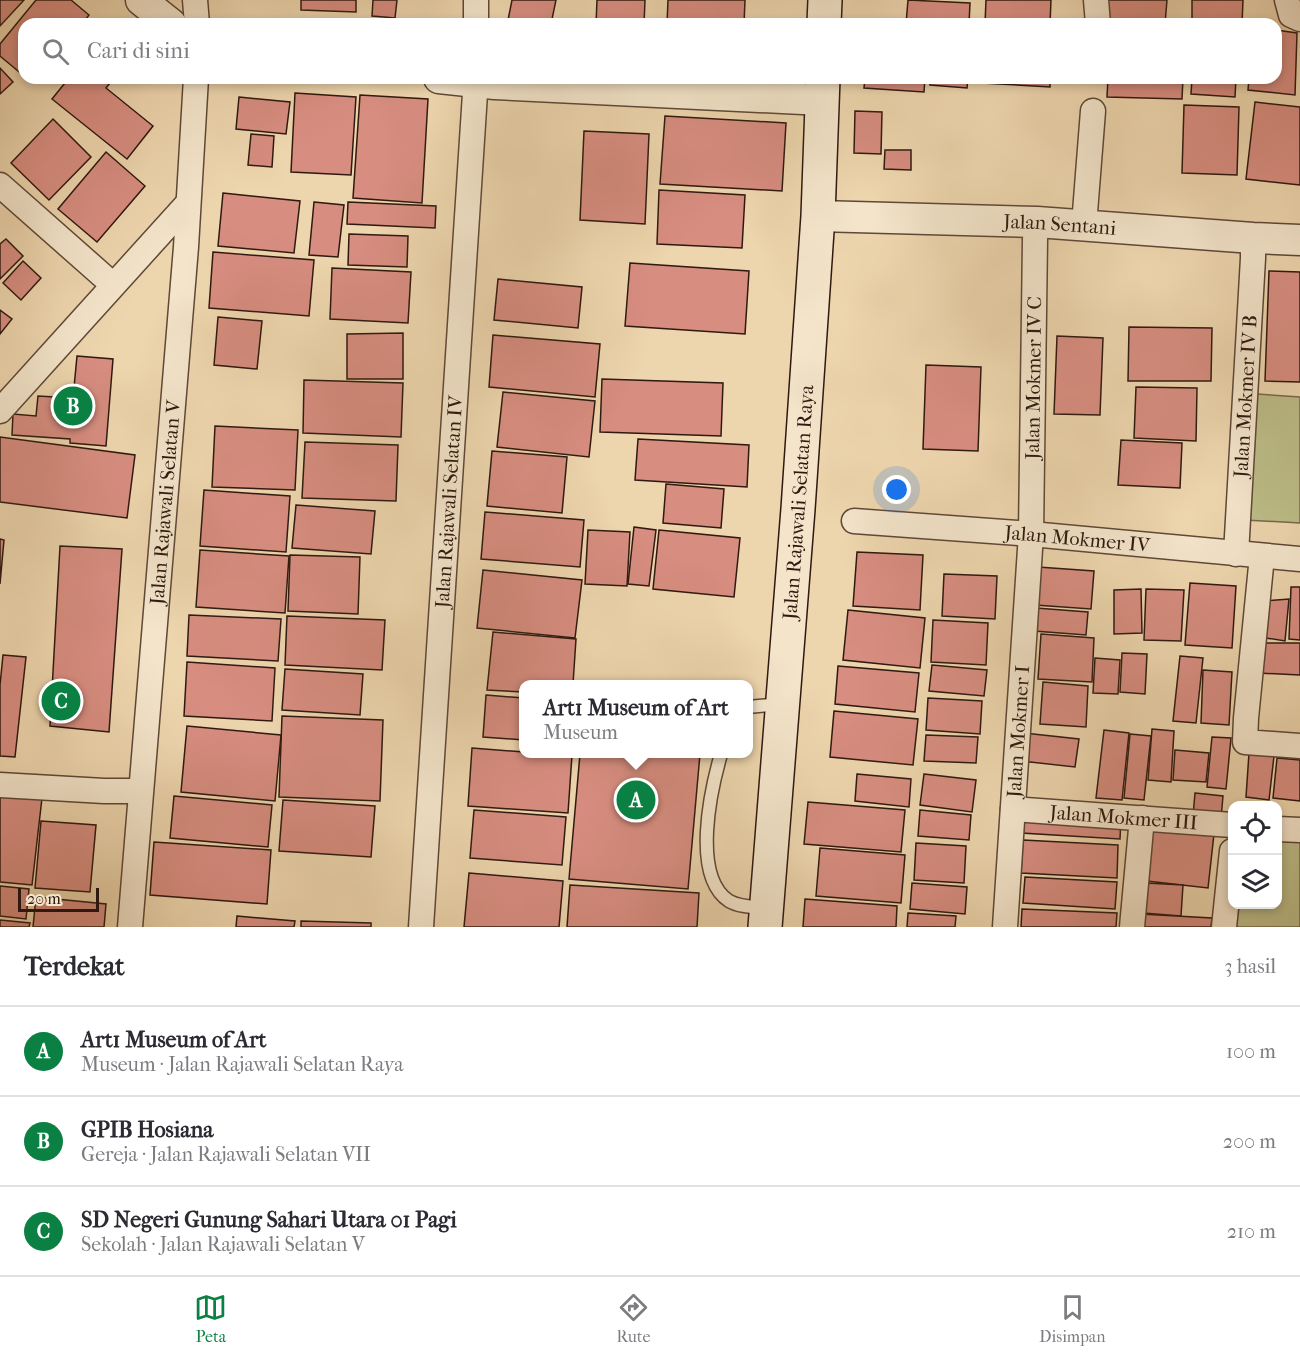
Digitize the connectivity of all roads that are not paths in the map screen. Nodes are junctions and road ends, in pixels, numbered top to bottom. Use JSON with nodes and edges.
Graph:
{"nodes":[{"id":1,"x":141,"y":0,"type":"edge"},
{"id":2,"x":195,"y":0,"type":"edge"},
{"id":3,"x":476,"y":0,"type":"edge"},
{"id":4,"x":825,"y":0,"type":"edge"},
{"id":5,"x":1096,"y":0,"type":"edge"},
{"id":6,"x":1287,"y":0,"type":"edge"},
{"id":7,"x":164,"y":18,"type":"edge"},
{"id":8,"x":196,"y":18,"type":"edge"},
{"id":9,"x":476,"y":18,"type":"edge"},
{"id":10,"x":824,"y":18,"type":"edge"},
{"id":11,"x":1098,"y":18,"type":"edge"},
{"id":12,"x":1300,"y":19,"type":"edge"},
{"id":13,"x":196,"y":84,"type":"edge"},
{"id":14,"x":476,"y":84,"type":"edge"},
{"id":15,"x":630,"y":84,"type":"edge"},
{"id":16,"x":823,"y":89,"type":"edge"},
{"id":17,"x":1093,"y":111,"type":"dead end"},
{"id":18,"x":0,"y":185,"type":"edge"},
{"id":19,"x":188,"y":203,"type":"junction"},
{"id":20,"x":818,"y":216,"type":"junction"},
{"id":21,"x":1037,"y":222,"type":"junction"},
{"id":22,"x":1084,"y":225,"type":"junction"},
{"id":23,"x":1252,"y":238,"type":"junction"},
{"id":24,"x":1300,"y":240,"type":"edge"},
{"id":25,"x":150,"y":244,"type":"junction"},
{"id":26,"x":186,"y":247,"type":"junction"},
{"id":27,"x":112,"y":284,"type":"junction"},
{"id":28,"x":0,"y":411,"type":"edge"},
{"id":29,"x":854,"y":521,"type":"dead end"},
{"id":30,"x":1031,"y":534,"type":"junction"},
{"id":31,"x":1236,"y":554,"type":"junction"},
{"id":32,"x":1262,"y":556,"type":"junction"},
{"id":33,"x":1300,"y":559,"type":"edge"},
{"id":34,"x":783,"y":704,"type":"junction"},
{"id":35,"x":753,"y":707,"type":"edge"},
{"id":36,"x":1300,"y":746,"type":"edge"},
{"id":37,"x":720,"y":758,"type":"edge"},
{"id":38,"x":0,"y":785,"type":"edge"},
{"id":39,"x":140,"y":790,"type":"junction"},
{"id":40,"x":1014,"y":809,"type":"junction"},
{"id":41,"x":1142,"y":818,"type":"junction"},
{"id":42,"x":1228,"y":825,"type":"edge"},
{"id":43,"x":1282,"y":829,"type":"edge"},
{"id":44,"x":1300,"y":830,"type":"edge"},
{"id":45,"x":1232,"y":855,"type":"edge"},
{"id":46,"x":766,"y":918,"type":"edge"},
{"id":47,"x":130,"y":927,"type":"edge"},
{"id":48,"x":421,"y":927,"type":"edge"},
{"id":49,"x":1005,"y":927,"type":"edge"},
{"id":50,"x":1132,"y":927,"type":"edge"},
{"id":51,"x":1224,"y":927,"type":"edge"}],
"edges":[{"from":1,"to":7,"type":"street"},
{"from":2,"to":8,"type":"street"},
{"from":3,"to":9,"type":"street"},
{"from":4,"to":10,"type":"main road"},
{"from":5,"to":11,"type":"street"},
{"from":6,"to":12,"type":"street"},
{"from":13,"to":19,"type":"street","name":"Jalan Rajawali Selatan V"},
{"from":14,"to":48,"type":"street","name":"Jalan Rajawali Selatan IV"},
{"from":15,"to":16,"type":"street"},
{"from":16,"to":20,"type":"main road","name":"Jalan Rajawali Selatan Raya"},
{"from":17,"to":22,"type":"street"},
{"from":18,"to":27,"type":"street"},
{"from":19,"to":25,"type":"street"},
{"from":19,"to":26,"type":"street","name":"Jalan Rajawali Selatan V"},
{"from":20,"to":21,"type":"street","name":"Jalan Sentani"},
{"from":20,"to":34,"type":"main road","name":"Jalan Rajawali Selatan Raya"},
{"from":21,"to":22,"type":"street","name":"Jalan Sentani"},
{"from":21,"to":30,"type":"street","name":"Jalan Mokmer IV C"},
{"from":22,"to":23,"type":"street","name":"Jalan Sentani"},
{"from":23,"to":24,"type":"street","name":"Jalan Sentani"},
{"from":23,"to":31,"type":"street","name":"Jalan Mokmer IV B"},
{"from":25,"to":26,"type":"street"},
{"from":25,"to":27,"type":"street"},
{"from":26,"to":39,"type":"street","name":"Jalan Rajawali Selatan V"},
{"from":27,"to":28,"type":"street"},
{"from":29,"to":30,"type":"street","name":"Jalan Mokmer IV"},
{"from":30,"to":31,"type":"street","name":"Jalan Mokmer IV"},
{"from":30,"to":40,"type":"street","name":"Jalan Mokmer I"},
{"from":31,"to":32,"type":"street","name":"Jalan Mokmer IV"},
{"from":32,"to":33,"type":"street","name":"Jalan Mokmer IV"},
{"from":32,"to":36,"type":"street"},
{"from":34,"to":35,"type":"lane"},
{"from":34,"to":46,"type":"main road","name":"Jalan Rajawali Selatan Raya"},
{"from":37,"to":46,"type":"lane"},
{"from":38,"to":39,"type":"street"},
{"from":39,"to":47,"type":"street","name":"Jalan Rajawali Selatan V"},
{"from":40,"to":41,"type":"street","name":"Jalan Mokmer III"},
{"from":40,"to":49,"type":"street","name":"Jalan Mokmer I"},
{"from":41,"to":42,"type":"street","name":"Jalan Mokmer III"},
{"from":41,"to":50,"type":"street"},
{"from":43,"to":44,"type":"street"},
{"from":45,"to":51,"type":"street"}]}
